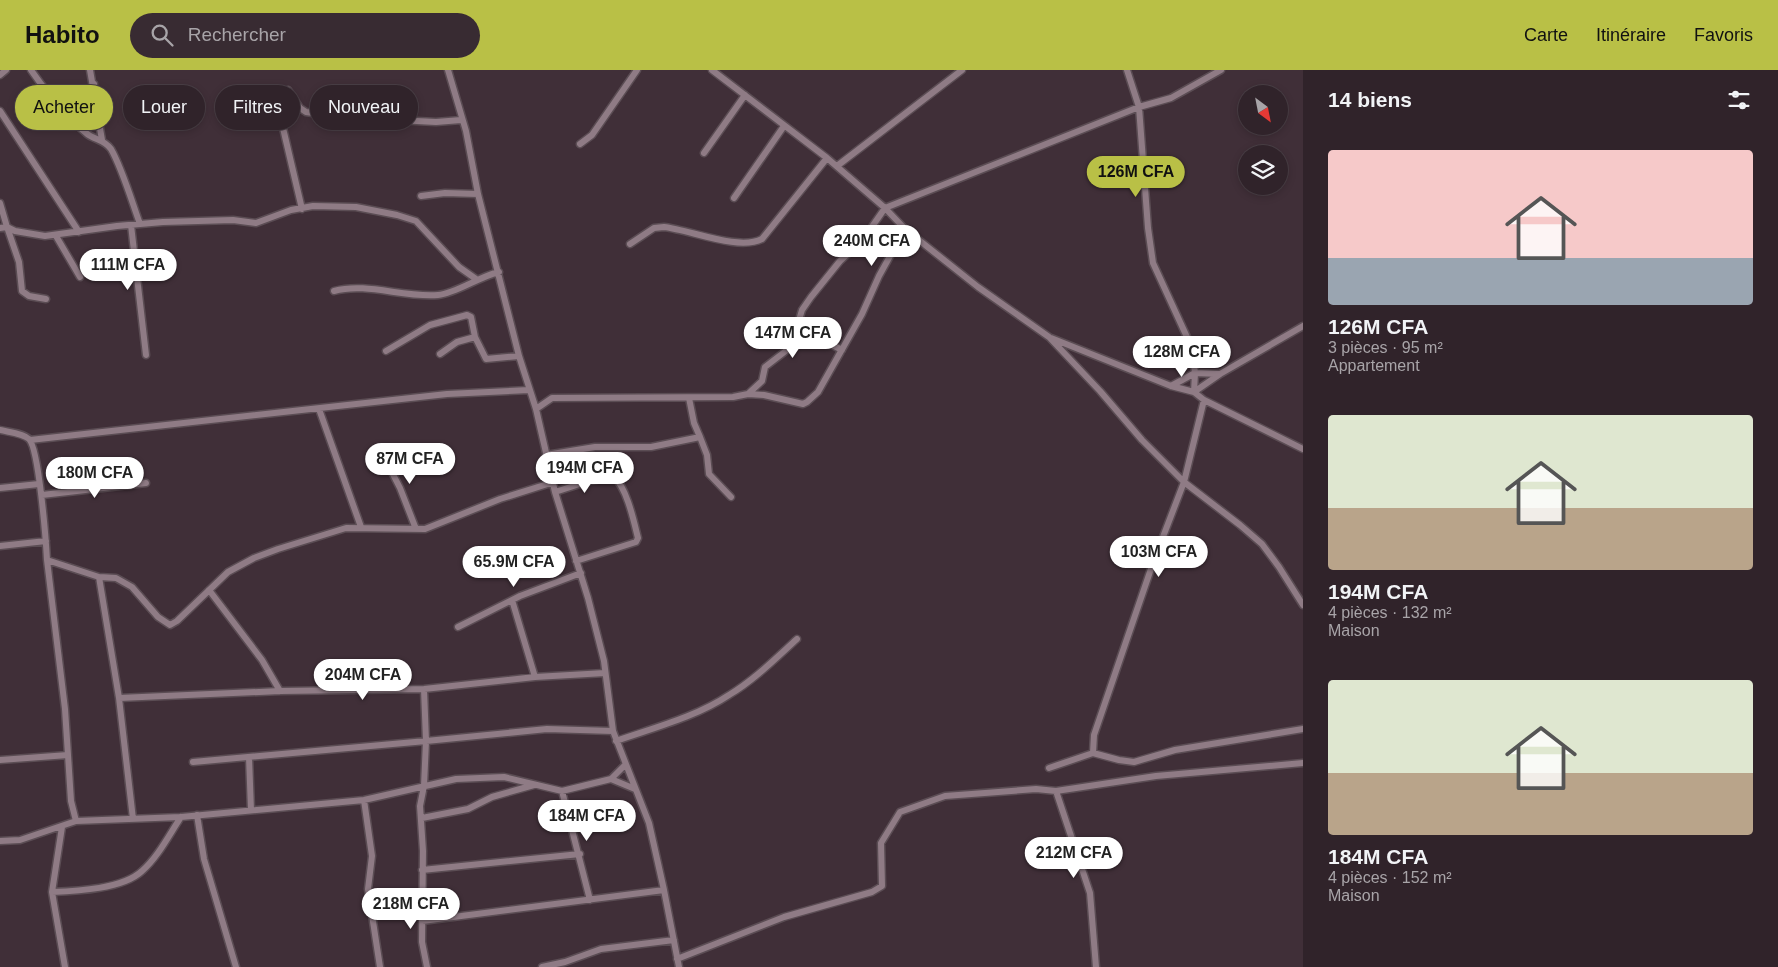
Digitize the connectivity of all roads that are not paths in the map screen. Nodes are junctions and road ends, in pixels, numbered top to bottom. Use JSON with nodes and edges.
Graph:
{"nodes":[{"id":1,"x":6,"y":70,"type":"edge"},
{"id":2,"x":31,"y":70,"type":"edge"},
{"id":3,"x":90,"y":70,"type":"edge"},
{"id":4,"x":448,"y":70,"type":"edge"},
{"id":5,"x":637,"y":70,"type":"edge"},
{"id":6,"x":712,"y":70,"type":"edge"},
{"id":7,"x":962,"y":70,"type":"edge"},
{"id":8,"x":1127,"y":70,"type":"edge"},
{"id":9,"x":1221,"y":70,"type":"edge"},
{"id":10,"x":0,"y":75,"type":"edge"},
{"id":11,"x":94,"y":84,"type":"joint"},
{"id":12,"x":41,"y":85,"type":"edge"},
{"id":13,"x":745,"y":95,"type":"junction"},
{"id":14,"x":1139,"y":106,"type":"junction"},
{"id":15,"x":300,"y":108,"type":"edge"},
{"id":16,"x":0,"y":111,"type":"edge"},
{"id":17,"x":461,"y":120,"type":"junction"},
{"id":18,"x":784,"y":126,"type":"junction"},
{"id":19,"x":83,"y":130,"type":"edge"},
{"id":20,"x":283,"y":130,"type":"edge"},
{"id":21,"x":102,"y":140,"type":"junction"},
{"id":22,"x":580,"y":144,"type":"dead end"},
{"id":23,"x":704,"y":153,"type":"dead end"},
{"id":24,"x":826,"y":158,"type":"junction"},
{"id":25,"x":837,"y":166,"type":"junction"},
{"id":26,"x":478,"y":194,"type":"junction"},
{"id":27,"x":421,"y":196,"type":"dead end"},
{"id":28,"x":734,"y":198,"type":"dead end"},
{"id":29,"x":0,"y":203,"type":"edge"},
{"id":30,"x":885,"y":208,"type":"junction"},
{"id":31,"x":302,"y":209,"type":"junction"},
{"id":32,"x":140,"y":224,"type":"junction"},
{"id":33,"x":131,"y":225,"type":"junction"},
{"id":34,"x":3,"y":228,"type":"edge"},
{"id":35,"x":905,"y":229,"type":"junction"},
{"id":36,"x":79,"y":232,"type":"junction"},
{"id":37,"x":56,"y":236,"type":"junction"},
{"id":38,"x":630,"y":244,"type":"dead end"},
{"id":39,"x":499,"y":272,"type":"junction"},
{"id":40,"x":80,"y":278,"type":"dead end"},
{"id":41,"x":476,"y":279,"type":"junction"},
{"id":42,"x":334,"y":291,"type":"dead end"},
{"id":43,"x":46,"y":299,"type":"dead end"},
{"id":44,"x":1303,"y":326,"type":"edge"},
{"id":45,"x":797,"y":327,"type":"junction"},
{"id":46,"x":475,"y":337,"type":"junction"},
{"id":47,"x":1048,"y":337,"type":"junction"},
{"id":48,"x":842,"y":350,"type":"junction"},
{"id":49,"x":386,"y":351,"type":"dead end"},
{"id":50,"x":440,"y":354,"type":"dead end"},
{"id":51,"x":146,"y":355,"type":"dead end"},
{"id":52,"x":519,"y":356,"type":"junction"},
{"id":53,"x":1195,"y":373,"type":"junction"},
{"id":54,"x":1220,"y":374,"type":"junction"},
{"id":55,"x":1171,"y":386,"type":"junction"},
{"id":56,"x":1194,"y":392,"type":"junction"},
{"id":57,"x":530,"y":394,"type":"junction"},
{"id":58,"x":748,"y":394,"type":"junction"},
{"id":59,"x":689,"y":398,"type":"junction"},
{"id":60,"x":548,"y":399,"type":"junction"},
{"id":61,"x":1204,"y":400,"type":"junction"},
{"id":62,"x":319,"y":409,"type":"junction"},
{"id":63,"x":536,"y":409,"type":"junction"},
{"id":64,"x":0,"y":430,"type":"edge"},
{"id":65,"x":700,"y":437,"type":"junction"},
{"id":66,"x":30,"y":440,"type":"junction"},
{"id":67,"x":1303,"y":449,"type":"edge"},
{"id":68,"x":381,"y":451,"type":"dead end"},
{"id":69,"x":546,"y":455,"type":"junction"},
{"id":70,"x":554,"y":482,"type":"junction"},
{"id":71,"x":1184,"y":482,"type":"junction"},
{"id":72,"x":146,"y":483,"type":"dead end"},
{"id":73,"x":39,"y":484,"type":"junction"},
{"id":74,"x":0,"y":488,"type":"edge"},
{"id":75,"x":555,"y":492,"type":"junction"},
{"id":76,"x":42,"y":495,"type":"junction"},
{"id":77,"x":730,"y":497,"type":"dead end"},
{"id":78,"x":361,"y":527,"type":"junction"},
{"id":79,"x":416,"y":528,"type":"junction"},
{"id":80,"x":46,"y":541,"type":"junction"},
{"id":81,"x":0,"y":546,"type":"edge"},
{"id":82,"x":47,"y":560,"type":"junction"},
{"id":83,"x":576,"y":561,"type":"junction"},
{"id":84,"x":581,"y":574,"type":"junction"},
{"id":85,"x":99,"y":577,"type":"junction"},
{"id":86,"x":208,"y":590,"type":"junction"},
{"id":87,"x":512,"y":600,"type":"junction"},
{"id":88,"x":1303,"y":604,"type":"edge"},
{"id":89,"x":458,"y":627,"type":"dead end"},
{"id":90,"x":797,"y":639,"type":"dead end"},
{"id":91,"x":605,"y":673,"type":"junction"},
{"id":92,"x":535,"y":678,"type":"junction"},
{"id":93,"x":424,"y":690,"type":"junction"},
{"id":94,"x":280,"y":691,"type":"junction"},
{"id":95,"x":119,"y":698,"type":"junction"},
{"id":96,"x":1303,"y":729,"type":"edge"},
{"id":97,"x":613,"y":731,"type":"junction"},
{"id":98,"x":426,"y":741,"type":"junction"},
{"id":99,"x":616,"y":741,"type":"junction"},
{"id":100,"x":1093,"y":753,"type":"junction"},
{"id":101,"x":68,"y":755,"type":"junction"},
{"id":102,"x":249,"y":757,"type":"junction"},
{"id":103,"x":0,"y":760,"type":"edge"},
{"id":104,"x":193,"y":762,"type":"dead end"},
{"id":105,"x":1303,"y":762,"type":"edge"},
{"id":106,"x":624,"y":765,"type":"junction"},
{"id":107,"x":1049,"y":768,"type":"dead end"},
{"id":108,"x":611,"y":779,"type":"junction"},
{"id":109,"x":535,"y":785,"type":"junction"},
{"id":110,"x":424,"y":786,"type":"junction"},
{"id":111,"x":635,"y":789,"type":"junction"},
{"id":112,"x":562,"y":791,"type":"junction"},
{"id":113,"x":1056,"y":791,"type":"junction"},
{"id":114,"x":364,"y":800,"type":"junction"},
{"id":115,"x":251,"y":810,"type":"junction"},
{"id":116,"x":197,"y":815,"type":"junction"},
{"id":117,"x":181,"y":817,"type":"junction"},
{"id":118,"x":422,"y":818,"type":"junction"},
{"id":119,"x":133,"y":819,"type":"junction"},
{"id":120,"x":76,"y":821,"type":"junction"},
{"id":121,"x":62,"y":827,"type":"junction"},
{"id":122,"x":0,"y":841,"type":"edge"},
{"id":123,"x":580,"y":854,"type":"junction"},
{"id":124,"x":422,"y":870,"type":"junction"},
{"id":125,"x":664,"y":890,"type":"junction"},
{"id":126,"x":52,"y":892,"type":"junction"},
{"id":127,"x":590,"y":900,"type":"junction"},
{"id":128,"x":422,"y":921,"type":"junction"},
{"id":129,"x":674,"y":940,"type":"junction"},
{"id":130,"x":677,"y":959,"type":"junction"},
{"id":131,"x":65,"y":967,"type":"edge"},
{"id":132,"x":236,"y":967,"type":"edge"},
{"id":133,"x":380,"y":967,"type":"edge"},
{"id":134,"x":427,"y":967,"type":"edge"},
{"id":135,"x":542,"y":967,"type":"edge"},
{"id":136,"x":679,"y":967,"type":"edge"},
{"id":137,"x":1096,"y":967,"type":"edge"}],
"edges":[{"from":1,"to":10,"type":"street"},
{"from":2,"to":12,"type":"street"},
{"from":3,"to":11,"type":"street"},
{"from":4,"to":17,"type":"street"},
{"from":5,"to":22,"type":"street"},
{"from":6,"to":13,"type":"street"},
{"from":7,"to":25,"type":"street"},
{"from":8,"to":14,"type":"street"},
{"from":9,"to":14,"type":"street"},
{"from":11,"to":21,"type":"street"},
{"from":13,"to":18,"type":"street"},
{"from":13,"to":23,"type":"street"},
{"from":14,"to":30,"type":"street"},
{"from":14,"to":53,"type":"street"},
{"from":15,"to":17,"type":"street"},
{"from":16,"to":36,"type":"street"},
{"from":17,"to":26,"type":"street"},
{"from":18,"to":24,"type":"street"},
{"from":18,"to":28,"type":"street"},
{"from":19,"to":21,"type":"street"},
{"from":20,"to":31,"type":"street"},
{"from":21,"to":32,"type":"street"},
{"from":24,"to":25,"type":"street"},
{"from":24,"to":38,"type":"street"},
{"from":25,"to":30,"type":"street"},
{"from":26,"to":27,"type":"street"},
{"from":26,"to":39,"type":"street"},
{"from":29,"to":34,"type":"street"},
{"from":30,"to":35,"type":"street"},
{"from":30,"to":45,"type":"street"},
{"from":31,"to":32,"type":"street"},
{"from":31,"to":41,"type":"street"},
{"from":32,"to":33,"type":"street"},
{"from":33,"to":36,"type":"street"},
{"from":33,"to":51,"type":"street"},
{"from":34,"to":37,"type":"street"},
{"from":34,"to":43,"type":"street"},
{"from":35,"to":47,"type":"street"},
{"from":35,"to":48,"type":"street"},
{"from":36,"to":37,"type":"street"},
{"from":37,"to":40,"type":"street"},
{"from":39,"to":41,"type":"street"},
{"from":39,"to":52,"type":"street"},
{"from":41,"to":42,"type":"street"},
{"from":44,"to":54,"type":"street"},
{"from":45,"to":48,"type":"street"},
{"from":45,"to":58,"type":"street"},
{"from":46,"to":49,"type":"street"},
{"from":46,"to":50,"type":"street"},
{"from":46,"to":52,"type":"street"},
{"from":47,"to":55,"type":"street"},
{"from":47,"to":71,"type":"street"},
{"from":48,"to":58,"type":"street"},
{"from":52,"to":57,"type":"street"},
{"from":53,"to":54,"type":"street"},
{"from":53,"to":55,"type":"street"},
{"from":53,"to":56,"type":"street"},
{"from":54,"to":56,"type":"street"},
{"from":55,"to":56,"type":"street"},
{"from":56,"to":61,"type":"street"},
{"from":57,"to":60,"type":"street"},
{"from":57,"to":62,"type":"street"},
{"from":57,"to":63,"type":"street"},
{"from":58,"to":59,"type":"street"},
{"from":59,"to":60,"type":"street"},
{"from":59,"to":65,"type":"street"},
{"from":60,"to":63,"type":"street"},
{"from":61,"to":67,"type":"street"},
{"from":61,"to":71,"type":"street"},
{"from":62,"to":66,"type":"street"},
{"from":62,"to":78,"type":"street"},
{"from":63,"to":69,"type":"street"},
{"from":64,"to":66,"type":"street"},
{"from":65,"to":69,"type":"street"},
{"from":65,"to":77,"type":"street"},
{"from":66,"to":73,"type":"street"},
{"from":68,"to":79,"type":"street"},
{"from":69,"to":70,"type":"street"},
{"from":70,"to":75,"type":"street"},
{"from":70,"to":79,"type":"street"},
{"from":71,"to":88,"type":"street"},
{"from":71,"to":100,"type":"street"},
{"from":72,"to":76,"type":"street"},
{"from":73,"to":74,"type":"street"},
{"from":73,"to":76,"type":"street"},
{"from":75,"to":83,"type":"street"},
{"from":75,"to":83,"type":"street"},
{"from":76,"to":80,"type":"street"},
{"from":78,"to":79,"type":"street"},
{"from":78,"to":86,"type":"street"},
{"from":80,"to":81,"type":"street"},
{"from":80,"to":82,"type":"street"},
{"from":82,"to":85,"type":"street"},
{"from":82,"to":101,"type":"street"},
{"from":83,"to":84,"type":"street"},
{"from":84,"to":87,"type":"street"},
{"from":84,"to":91,"type":"street"},
{"from":85,"to":86,"type":"street"},
{"from":85,"to":95,"type":"street"},
{"from":86,"to":94,"type":"street"},
{"from":87,"to":89,"type":"street"},
{"from":87,"to":92,"type":"street"},
{"from":90,"to":99,"type":"street"},
{"from":91,"to":92,"type":"street"},
{"from":91,"to":97,"type":"street"},
{"from":92,"to":93,"type":"street"},
{"from":93,"to":94,"type":"street"},
{"from":93,"to":98,"type":"street"},
{"from":94,"to":95,"type":"street"},
{"from":95,"to":119,"type":"street"},
{"from":96,"to":100,"type":"street"},
{"from":97,"to":98,"type":"street"},
{"from":97,"to":99,"type":"street"},
{"from":98,"to":102,"type":"street"},
{"from":98,"to":110,"type":"street"},
{"from":99,"to":106,"type":"street"},
{"from":100,"to":107,"type":"street"},
{"from":101,"to":103,"type":"street"},
{"from":101,"to":120,"type":"street"},
{"from":102,"to":104,"type":"street"},
{"from":102,"to":115,"type":"street"},
{"from":105,"to":113,"type":"street"},
{"from":106,"to":108,"type":"street"},
{"from":106,"to":111,"type":"street"},
{"from":108,"to":111,"type":"street"},
{"from":108,"to":112,"type":"street"},
{"from":109,"to":110,"type":"street"},
{"from":109,"to":112,"type":"street"},
{"from":109,"to":118,"type":"street"},
{"from":110,"to":114,"type":"street"},
{"from":110,"to":118,"type":"street"},
{"from":111,"to":125,"type":"street"},
{"from":112,"to":123,"type":"street"},
{"from":113,"to":130,"type":"street"},
{"from":113,"to":137,"type":"street"},
{"from":114,"to":115,"type":"street"},
{"from":114,"to":133,"type":"street"},
{"from":115,"to":116,"type":"street"},
{"from":116,"to":117,"type":"street"},
{"from":116,"to":132,"type":"street"},
{"from":117,"to":119,"type":"street"},
{"from":117,"to":126,"type":"street"},
{"from":118,"to":124,"type":"street"},
{"from":119,"to":120,"type":"street"},
{"from":120,"to":121,"type":"street"},
{"from":121,"to":122,"type":"street"},
{"from":121,"to":126,"type":"street"},
{"from":123,"to":124,"type":"street"},
{"from":123,"to":127,"type":"street"},
{"from":124,"to":128,"type":"street"},
{"from":125,"to":127,"type":"street"},
{"from":125,"to":129,"type":"street"},
{"from":126,"to":131,"type":"street"},
{"from":127,"to":128,"type":"street"},
{"from":128,"to":134,"type":"street"},
{"from":129,"to":130,"type":"street"},
{"from":129,"to":135,"type":"street"},
{"from":130,"to":136,"type":"street"}]}
